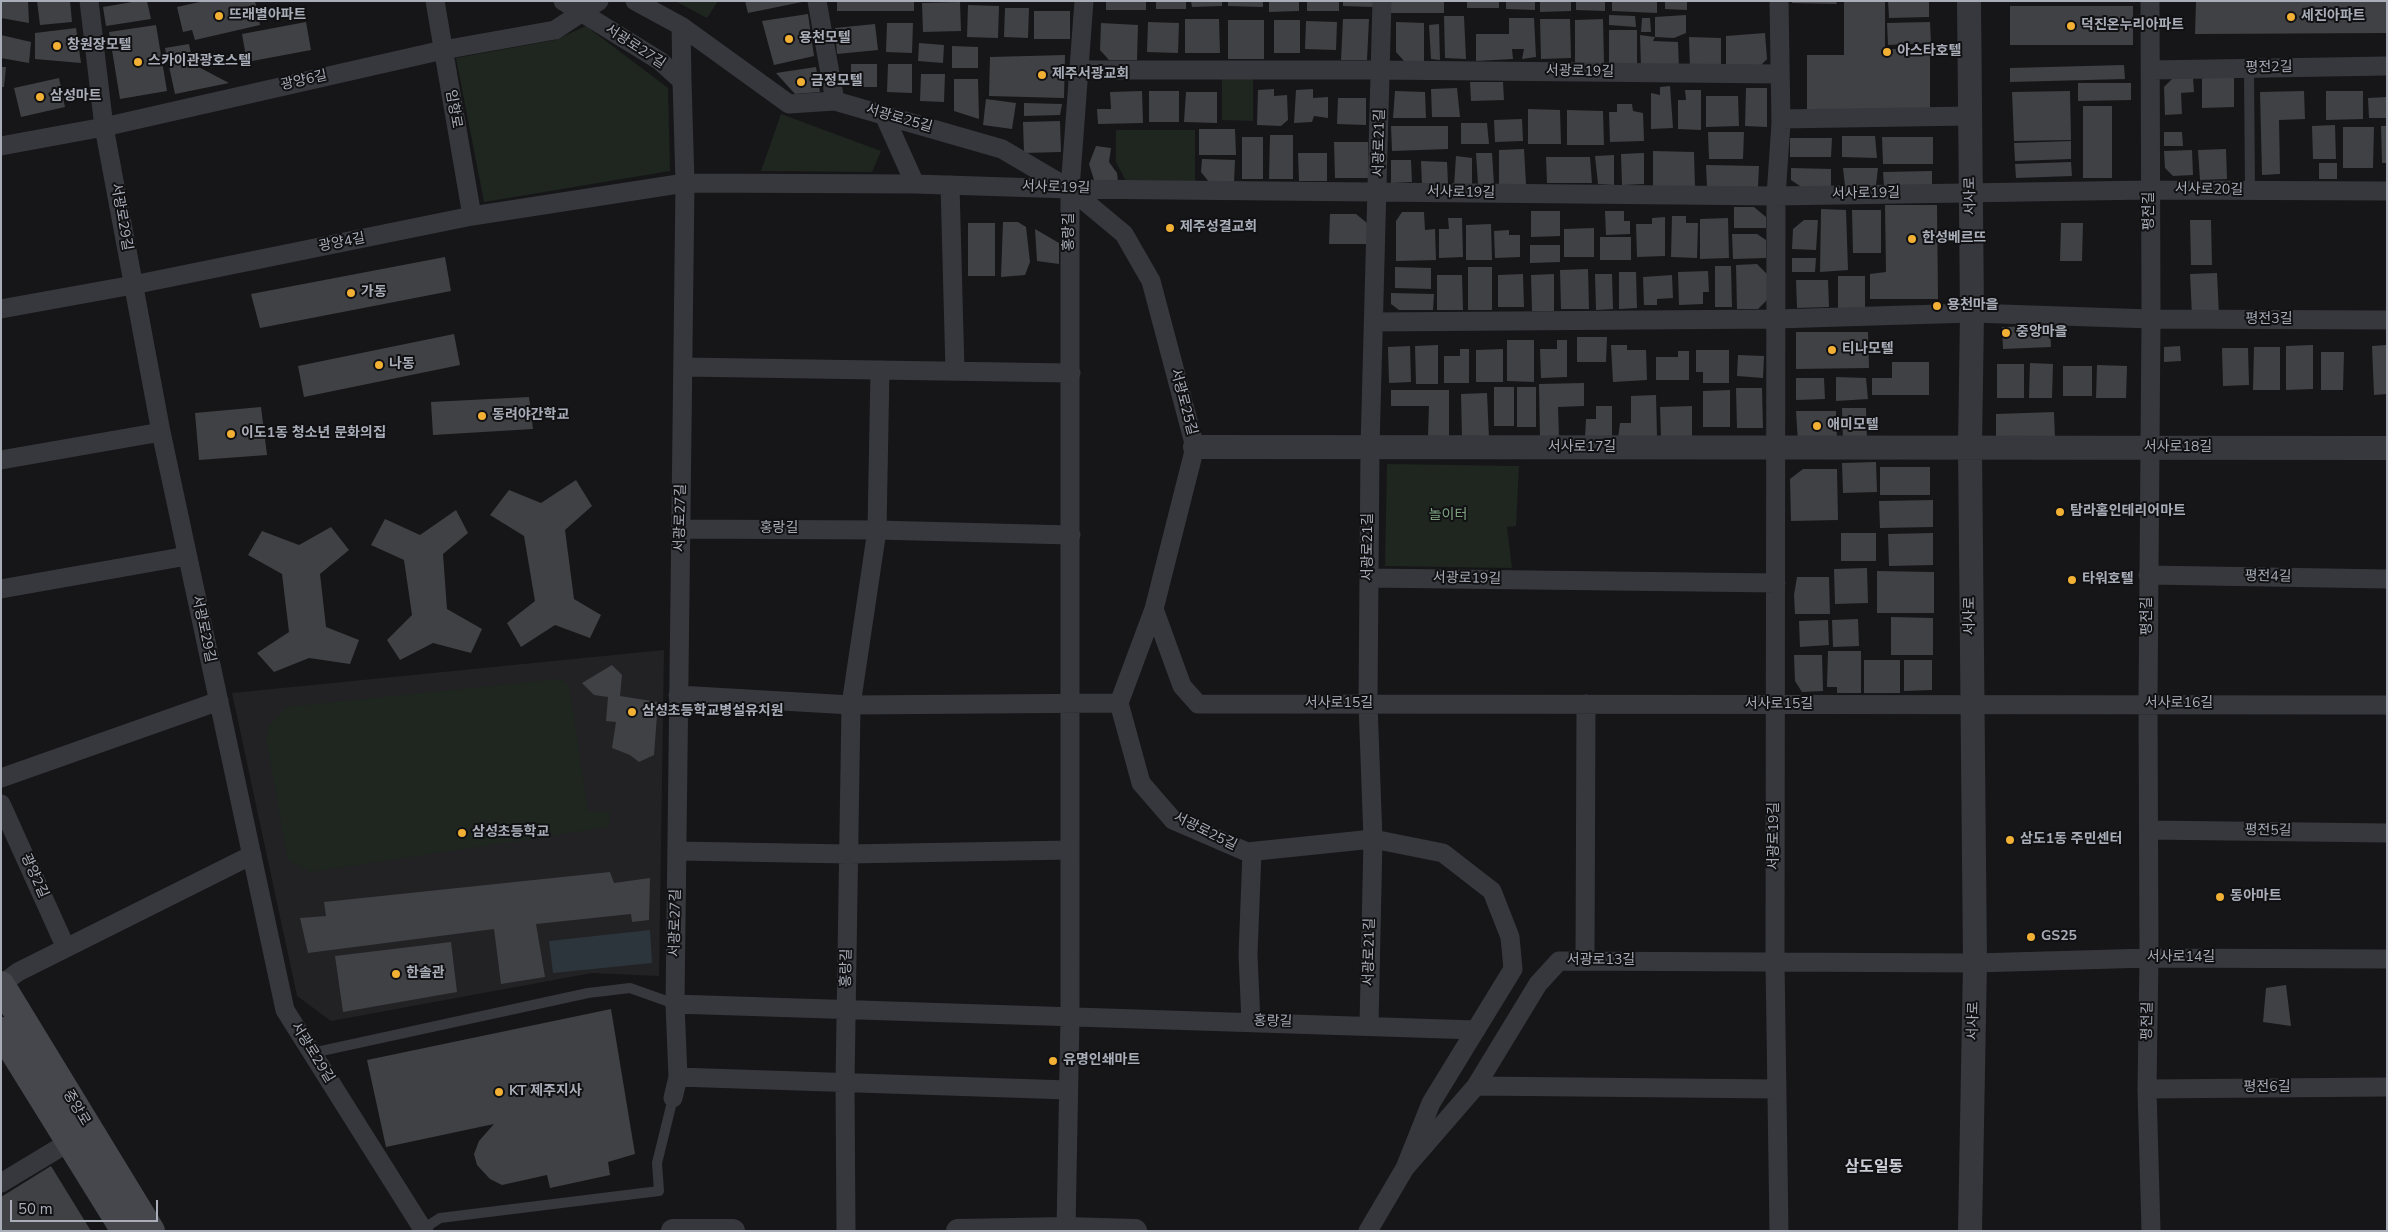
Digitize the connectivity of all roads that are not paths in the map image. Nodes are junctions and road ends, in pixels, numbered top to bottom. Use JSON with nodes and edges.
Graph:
{"nodes":[{"id":1,"x":88,"y":1,"type":"edge"},
{"id":2,"x":435,"y":1,"type":"edge"},
{"id":3,"x":563,"y":1,"type":"edge"},
{"id":4,"x":599,"y":1,"type":"edge"},
{"id":5,"x":635,"y":1,"type":"edge"},
{"id":6,"x":817,"y":1,"type":"edge"},
{"id":7,"x":1084,"y":1,"type":"edge"},
{"id":8,"x":1382,"y":1,"type":"edge"},
{"id":9,"x":1779,"y":1,"type":"edge"},
{"id":10,"x":1970,"y":1,"type":"edge"},
{"id":11,"x":2150,"y":1,"type":"edge"},
{"id":12,"x":582,"y":12,"type":"junction"},
{"id":13,"x":681,"y":26,"type":"junction"},
{"id":14,"x":443,"y":50,"type":"junction"},
{"id":15,"x":2387,"y":66,"type":"edge"},
{"id":16,"x":2249,"y":68,"type":"junction"},
{"id":17,"x":1079,"y":70,"type":"junction"},
{"id":18,"x":1381,"y":70,"type":"junction"},
{"id":19,"x":2151,"y":70,"type":"junction"},
{"id":20,"x":1779,"y":74,"type":"junction"},
{"id":21,"x":682,"y":82,"type":"junction"},
{"id":22,"x":835,"y":101,"type":"junction"},
{"id":23,"x":884,"y":115,"type":"junction"},
{"id":24,"x":1970,"y":116,"type":"junction"},
{"id":25,"x":1781,"y":119,"type":"junction"},
{"id":26,"x":104,"y":127,"type":"junction"},
{"id":27,"x":1,"y":146,"type":"edge"},
{"id":28,"x":685,"y":183,"type":"junction"},
{"id":29,"x":915,"y":184,"type":"junction"},
{"id":30,"x":950,"y":185,"type":"junction"},
{"id":31,"x":1070,"y":189,"type":"junction"},
{"id":32,"x":2150,"y":190,"type":"junction"},
{"id":33,"x":2250,"y":191,"type":"junction"},
{"id":34,"x":2387,"y":191,"type":"edge"},
{"id":35,"x":1379,"y":192,"type":"junction"},
{"id":36,"x":1971,"y":192,"type":"junction"},
{"id":37,"x":1776,"y":196,"type":"junction"},
{"id":38,"x":472,"y":216,"type":"junction"},
{"id":39,"x":133,"y":285,"type":"junction"},
{"id":40,"x":1,"y":309,"type":"edge"},
{"id":41,"x":1972,"y":313,"type":"junction"},
{"id":42,"x":2151,"y":319,"type":"junction"},
{"id":43,"x":1776,"y":320,"type":"junction"},
{"id":44,"x":2387,"y":320,"type":"edge"},
{"id":45,"x":1374,"y":322,"type":"junction"},
{"id":46,"x":683,"y":367,"type":"junction"},
{"id":47,"x":880,"y":370,"type":"junction"},
{"id":48,"x":954,"y":370,"type":"junction"},
{"id":49,"x":1071,"y":373,"type":"junction"},
{"id":50,"x":160,"y":432,"type":"junction"},
{"id":51,"x":1195,"y":447,"type":"junction"},
{"id":52,"x":1370,"y":447,"type":"junction"},
{"id":53,"x":1970,"y":447,"type":"junction"},
{"id":54,"x":1776,"y":448,"type":"junction"},
{"id":55,"x":2150,"y":448,"type":"junction"},
{"id":56,"x":2387,"y":448,"type":"edge"},
{"id":57,"x":1,"y":460,"type":"edge"},
{"id":58,"x":680,"y":529,"type":"junction"},
{"id":59,"x":877,"y":530,"type":"junction"},
{"id":60,"x":1071,"y":534,"type":"junction"},
{"id":61,"x":187,"y":556,"type":"junction"},
{"id":62,"x":2148,"y":575,"type":"junction"},
{"id":63,"x":1369,"y":578,"type":"junction"},
{"id":64,"x":2387,"y":579,"type":"edge"},
{"id":65,"x":1776,"y":583,"type":"junction"},
{"id":66,"x":1,"y":589,"type":"edge"},
{"id":67,"x":1154,"y":609,"type":"junction"},
{"id":68,"x":678,"y":695,"type":"junction"},
{"id":69,"x":219,"y":701,"type":"junction"},
{"id":70,"x":1071,"y":703,"type":"junction"},
{"id":71,"x":1119,"y":703,"type":"junction"},
{"id":72,"x":2148,"y":703,"type":"junction"},
{"id":73,"x":1368,"y":704,"type":"junction"},
{"id":74,"x":1586,"y":704,"type":"junction"},
{"id":75,"x":1971,"y":704,"type":"junction"},
{"id":76,"x":851,"y":705,"type":"junction"},
{"id":77,"x":1776,"y":705,"type":"junction"},
{"id":78,"x":2387,"y":705,"type":"edge"},
{"id":79,"x":1,"y":778,"type":"edge"},
{"id":80,"x":1,"y":804,"type":"edge"},
{"id":81,"x":2149,"y":830,"type":"junction"},
{"id":82,"x":2387,"y":833,"type":"edge"},
{"id":83,"x":1373,"y":839,"type":"junction"},
{"id":84,"x":1070,"y":850,"type":"junction"},
{"id":85,"x":676,"y":851,"type":"junction"},
{"id":86,"x":1252,"y":852,"type":"junction"},
{"id":87,"x":849,"y":854,"type":"junction"},
{"id":88,"x":252,"y":855,"type":"junction"},
{"id":89,"x":66,"y":948,"type":"junction"},
{"id":90,"x":2149,"y":958,"type":"junction"},
{"id":91,"x":2387,"y":958,"type":"edge"},
{"id":92,"x":1585,"y":961,"type":"junction"},
{"id":93,"x":1775,"y":962,"type":"junction"},
{"id":94,"x":1975,"y":963,"type":"junction"},
{"id":95,"x":1513,"y":969,"type":"junction"},
{"id":96,"x":1538,"y":984,"type":"junction"},
{"id":97,"x":1,"y":985,"type":"edge"},
{"id":98,"x":675,"y":1004,"type":"junction"},
{"id":99,"x":846,"y":1010,"type":"junction"},
{"id":100,"x":1070,"y":1017,"type":"junction"},
{"id":101,"x":1251,"y":1022,"type":"junction"},
{"id":102,"x":1369,"y":1025,"type":"junction"},
{"id":103,"x":1476,"y":1030,"type":"junction"},
{"id":104,"x":1,"y":1031,"type":"edge"},
{"id":105,"x":312,"y":1053,"type":"junction"},
{"id":106,"x":678,"y":1077,"type":"junction"},
{"id":107,"x":845,"y":1083,"type":"junction"},
{"id":108,"x":1476,"y":1086,"type":"junction"},
{"id":109,"x":2387,"y":1087,"type":"edge"},
{"id":110,"x":1777,"y":1089,"type":"junction"},
{"id":111,"x":2147,"y":1089,"type":"junction"},
{"id":112,"x":1068,"y":1090,"type":"junction"},
{"id":113,"x":673,"y":1098,"type":"joint"},
{"id":114,"x":69,"y":1142,"type":"junction"},
{"id":115,"x":1405,"y":1168,"type":"junction"},
{"id":116,"x":1,"y":1183,"type":"edge"},
{"id":117,"x":1066,"y":1228,"type":"junction"},
{"id":118,"x":424,"y":1230,"type":"edge"},
{"id":119,"x":125,"y":1231,"type":"edge"},
{"id":120,"x":151,"y":1231,"type":"edge"},
{"id":121,"x":673,"y":1231,"type":"edge"},
{"id":122,"x":733,"y":1231,"type":"edge"},
{"id":123,"x":846,"y":1231,"type":"edge"},
{"id":124,"x":958,"y":1231,"type":"edge"},
{"id":125,"x":1135,"y":1231,"type":"edge"},
{"id":126,"x":1368,"y":1231,"type":"edge"},
{"id":127,"x":1779,"y":1231,"type":"edge"},
{"id":128,"x":1970,"y":1231,"type":"edge"},
{"id":129,"x":2151,"y":1231,"type":"edge"}],
"edges":[{"from":1,"to":26,"type":"street","name":"서광로29길"},
{"from":2,"to":14,"type":"street","name":"임항로"},
{"from":3,"to":12,"type":"street","name":"서광로27길"},
{"from":4,"to":12,"type":"street","name":"광양6길"},
{"from":5,"to":13,"type":"street","name":"서광로25길"},
{"from":6,"to":22,"type":"street"},
{"from":7,"to":17,"type":"street","name":"홍랑길"},
{"from":8,"to":18,"type":"street","name":"서광로21길"},
{"from":9,"to":20,"type":"street","name":"서광로19길"},
{"from":10,"to":24,"type":"street","name":"서사로"},
{"from":11,"to":19,"type":"street","name":"평전길"},
{"from":12,"to":14,"type":"street","name":"광양6길"},
{"from":12,"to":21,"type":"street","name":"서광로27길"},
{"from":13,"to":21,"type":"street"},
{"from":13,"to":22,"type":"street","name":"서광로25길"},
{"from":14,"to":26,"type":"street","name":"광양6길"},
{"from":14,"to":38,"type":"street","name":"임항로"},
{"from":15,"to":16,"type":"street","name":"평전2길"},
{"from":16,"to":19,"type":"street","name":"평전2길"},
{"from":16,"to":33,"type":"lane"},
{"from":17,"to":18,"type":"street"},
{"from":17,"to":31,"type":"street","name":"홍랑길"},
{"from":18,"to":20,"type":"street","name":"서광로19길"},
{"from":18,"to":35,"type":"street","name":"서광로21길"},
{"from":19,"to":32,"type":"street","name":"평전길"},
{"from":20,"to":25,"type":"street","name":"서광로19길"},
{"from":21,"to":28,"type":"street","name":"서광로27길"},
{"from":22,"to":23,"type":"street","name":"서광로25길"},
{"from":23,"to":29,"type":"street"},
{"from":23,"to":31,"type":"street","name":"서광로25길"},
{"from":24,"to":25,"type":"street"},
{"from":24,"to":36,"type":"street","name":"서사로"},
{"from":25,"to":37,"type":"street","name":"서광로19길"},
{"from":26,"to":27,"type":"street","name":"광양6길"},
{"from":26,"to":39,"type":"street","name":"서광로29길"},
{"from":28,"to":29,"type":"street","name":"서사로19길"},
{"from":28,"to":38,"type":"street","name":"광양4길"},
{"from":28,"to":46,"type":"street","name":"서광로27길"},
{"from":29,"to":30,"type":"street","name":"서사로19길"},
{"from":30,"to":31,"type":"street","name":"서사로19길"},
{"from":30,"to":48,"type":"street"},
{"from":31,"to":35,"type":"street","name":"서사로19길"},
{"from":31,"to":49,"type":"street","name":"홍랑길"},
{"from":31,"to":51,"type":"street","name":"서광로25길"},
{"from":32,"to":33,"type":"street","name":"서사로20길"},
{"from":32,"to":36,"type":"street","name":"서사로20길"},
{"from":32,"to":42,"type":"street","name":"평전길"},
{"from":33,"to":34,"type":"street","name":"서사로20길"},
{"from":35,"to":37,"type":"street","name":"서사로19길"},
{"from":35,"to":45,"type":"street","name":"서광로21길"},
{"from":36,"to":37,"type":"street","name":"서사로19길"},
{"from":36,"to":41,"type":"street","name":"서사로"},
{"from":37,"to":43,"type":"street","name":"서광로19길"},
{"from":38,"to":39,"type":"street","name":"광양4길"},
{"from":39,"to":40,"type":"street","name":"광양4길"},
{"from":39,"to":50,"type":"street","name":"서광로29길"},
{"from":41,"to":42,"type":"street","name":"평전3길"},
{"from":41,"to":43,"type":"street","name":"평전3길"},
{"from":41,"to":53,"type":"street","name":"서사로"},
{"from":42,"to":44,"type":"street","name":"평전3길"},
{"from":42,"to":55,"type":"street","name":"평전길"},
{"from":43,"to":45,"type":"street"},
{"from":43,"to":54,"type":"street","name":"서광로19길"},
{"from":45,"to":52,"type":"street","name":"서광로21길"},
{"from":46,"to":47,"type":"street"},
{"from":46,"to":58,"type":"street","name":"서광로27길"},
{"from":47,"to":48,"type":"street"},
{"from":47,"to":59,"type":"street","name":"홍랑길"},
{"from":48,"to":49,"type":"street"},
{"from":49,"to":60,"type":"street","name":"홍랑길"},
{"from":50,"to":57,"type":"street"},
{"from":50,"to":61,"type":"street","name":"서광로29길"},
{"from":51,"to":52,"type":"street","name":"서사로17길"},
{"from":51,"to":67,"type":"street","name":"서광로25길"},
{"from":52,"to":54,"type":"street","name":"서사로17길"},
{"from":52,"to":63,"type":"street","name":"서광로21길"},
{"from":53,"to":54,"type":"street","name":"서사로17길"},
{"from":53,"to":55,"type":"street","name":"서사로18길"},
{"from":53,"to":75,"type":"street","name":"서사로"},
{"from":54,"to":65,"type":"street","name":"서광로19길"},
{"from":55,"to":56,"type":"street","name":"서사로18길"},
{"from":55,"to":62,"type":"street","name":"평전길"},
{"from":58,"to":59,"type":"street","name":"홍랑길"},
{"from":58,"to":68,"type":"street","name":"서광로27길"},
{"from":59,"to":60,"type":"street","name":"홍랑길"},
{"from":59,"to":76,"type":"street","name":"홍랑길"},
{"from":60,"to":70,"type":"street","name":"홍랑길"},
{"from":61,"to":66,"type":"street"},
{"from":61,"to":69,"type":"street","name":"서광로29길"},
{"from":62,"to":64,"type":"street","name":"평전4길"},
{"from":62,"to":72,"type":"street","name":"평전길"},
{"from":63,"to":65,"type":"street","name":"서광로19길"},
{"from":63,"to":73,"type":"street","name":"서광로21길"},
{"from":65,"to":77,"type":"street","name":"서광로19길"},
{"from":67,"to":71,"type":"street","name":"서광로25길"},
{"from":67,"to":73,"type":"street","name":"서사로15길"},
{"from":68,"to":76,"type":"street"},
{"from":68,"to":85,"type":"street","name":"서광로27길"},
{"from":69,"to":79,"type":"street"},
{"from":69,"to":88,"type":"street","name":"서광로29길"},
{"from":70,"to":71,"type":"street"},
{"from":70,"to":76,"type":"street"},
{"from":70,"to":84,"type":"street","name":"홍랑길"},
{"from":71,"to":86,"type":"street","name":"서광로25길"},
{"from":72,"to":75,"type":"street","name":"서사로16길"},
{"from":72,"to":78,"type":"street","name":"서사로16길"},
{"from":72,"to":81,"type":"street","name":"평전길"},
{"from":73,"to":74,"type":"street","name":"서사로15길"},
{"from":73,"to":83,"type":"street","name":"서광로21길"},
{"from":74,"to":77,"type":"street","name":"서사로15길"},
{"from":74,"to":92,"type":"street"},
{"from":75,"to":77,"type":"street","name":"서사로15길"},
{"from":75,"to":94,"type":"street","name":"서사로"},
{"from":76,"to":87,"type":"street","name":"홍랑길"},
{"from":77,"to":93,"type":"street","name":"서광로19길"},
{"from":80,"to":89,"type":"street","name":"광양2길"},
{"from":81,"to":82,"type":"street","name":"평전5길"},
{"from":81,"to":90,"type":"street","name":"평전길"},
{"from":83,"to":86,"type":"street","name":"서광로25길"},
{"from":83,"to":95,"type":"street","name":"서광로25길"},
{"from":83,"to":102,"type":"street","name":"서광로21길"},
{"from":84,"to":87,"type":"street"},
{"from":84,"to":100,"type":"street","name":"홍랑길"},
{"from":85,"to":87,"type":"street"},
{"from":85,"to":98,"type":"street","name":"서광로27길"},
{"from":86,"to":101,"type":"street","name":"서광로25길"},
{"from":87,"to":99,"type":"street","name":"홍랑길"},
{"from":88,"to":89,"type":"street"},
{"from":88,"to":105,"type":"street","name":"서광로29길"},
{"from":89,"to":97,"type":"street"},
{"from":90,"to":91,"type":"street","name":"서사로14길"},
{"from":90,"to":94,"type":"street","name":"서사로14길"},
{"from":90,"to":111,"type":"street","name":"평전길"},
{"from":92,"to":93,"type":"street","name":"서광로13길"},
{"from":92,"to":96,"type":"street","name":"서광로13길"},
{"from":93,"to":94,"type":"street","name":"서광로13길"},
{"from":93,"to":110,"type":"street","name":"서광로19길"},
{"from":94,"to":128,"type":"street","name":"서사로"},
{"from":95,"to":96,"type":"street"},
{"from":95,"to":103,"type":"street"},
{"from":96,"to":108,"type":"street","name":"서광로13길"},
{"from":97,"to":120,"type":"main road","name":"중앙로"},
{"from":98,"to":99,"type":"street"},
{"from":98,"to":105,"type":"lane"},
{"from":98,"to":106,"type":"street","name":"서광로27길"},
{"from":99,"to":100,"type":"street"},
{"from":99,"to":107,"type":"street","name":"홍랑길"},
{"from":100,"to":101,"type":"street","name":"홍랑길"},
{"from":100,"to":112,"type":"street","name":"홍랑길"},
{"from":101,"to":102,"type":"street","name":"홍랑길"},
{"from":102,"to":103,"type":"street","name":"홍랑길"},
{"from":103,"to":115,"type":"street"},
{"from":104,"to":114,"type":"main road","name":"중앙로"},
{"from":105,"to":118,"type":"street","name":"서광로29길"},
{"from":106,"to":107,"type":"street"},
{"from":106,"to":113,"type":"street","name":"서광로27길"},
{"from":107,"to":112,"type":"street"},
{"from":107,"to":123,"type":"street","name":"홍랑길"},
{"from":108,"to":110,"type":"street"},
{"from":108,"to":115,"type":"street","name":"서광로13길"},
{"from":109,"to":111,"type":"street","name":"평전6길"},
{"from":110,"to":127,"type":"street","name":"서광로19길"},
{"from":111,"to":129,"type":"street","name":"평전길"},
{"from":112,"to":117,"type":"street","name":"홍랑길"},
{"from":113,"to":118,"type":"lane"},
{"from":114,"to":116,"type":"street"},
{"from":114,"to":119,"type":"main road","name":"중앙로"},
{"from":115,"to":126,"type":"street","name":"서광로13길"},
{"from":117,"to":124,"type":"street"},
{"from":117,"to":125,"type":"street"},
{"from":121,"to":122,"type":"street"}]}
